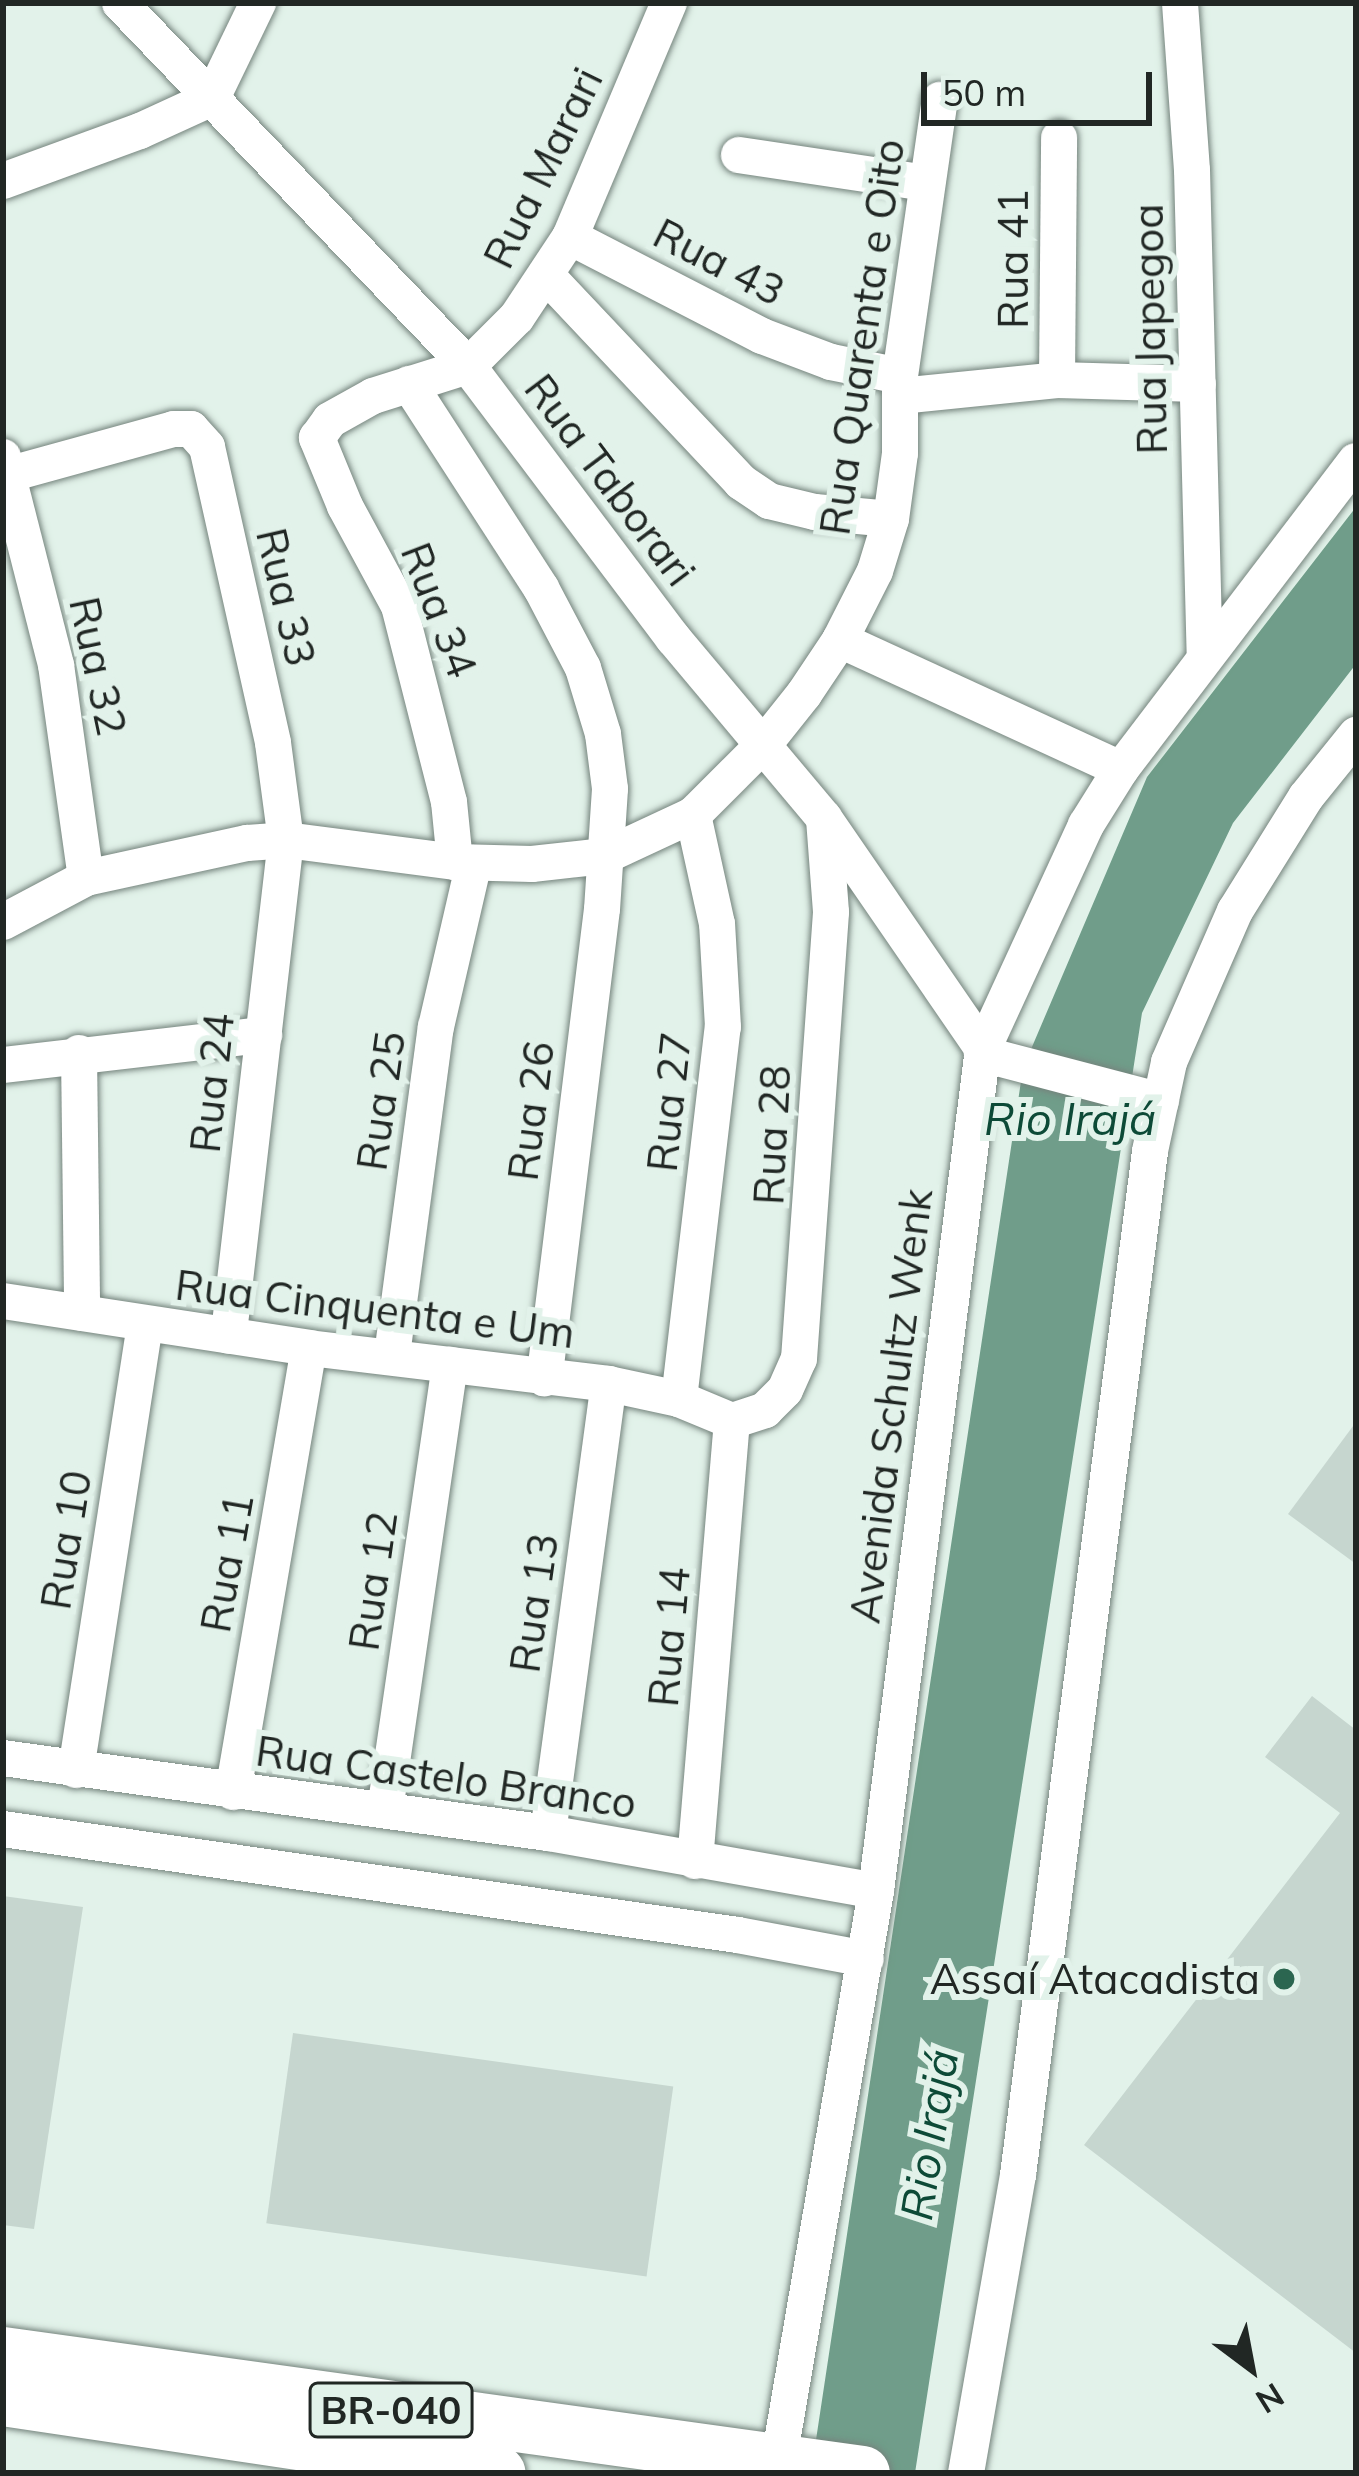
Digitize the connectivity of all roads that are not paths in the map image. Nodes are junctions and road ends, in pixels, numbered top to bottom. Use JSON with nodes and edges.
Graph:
{"nodes":[{"id":1,"x":120,"y":3,"type":"edge"},
{"id":2,"x":258,"y":3,"type":"edge"},
{"id":3,"x":669,"y":3,"type":"edge"},
{"id":4,"x":1180,"y":3,"type":"edge"},
{"id":5,"x":212,"y":98,"type":"junction"},
{"id":6,"x":940,"y":100,"type":"dead end"},
{"id":7,"x":1059,"y":138,"type":"dead end"},
{"id":8,"x":739,"y":155,"type":"dead end"},
{"id":9,"x":3,"y":181,"type":"edge"},
{"id":10,"x":926,"y":183,"type":"junction"},
{"id":11,"x":570,"y":237,"type":"junction"},
{"id":12,"x":547,"y":276,"type":"junction"},
{"id":13,"x":468,"y":366,"type":"junction"},
{"id":14,"x":1058,"y":380,"type":"junction"},
{"id":15,"x":409,"y":383,"type":"junction"},
{"id":16,"x":1198,"y":384,"type":"junction"},
{"id":17,"x":900,"y":386,"type":"junction"},
{"id":18,"x":344,"y":411,"type":"joint"},
{"id":19,"x":1356,"y":461,"type":"edge"},
{"id":20,"x":5,"y":469,"type":"edge"},
{"id":21,"x":891,"y":519,"type":"junction"},
{"id":22,"x":840,"y":640,"type":"junction"},
{"id":23,"x":1205,"y":653,"type":"junction"},
{"id":24,"x":1356,"y":735,"type":"edge"},
{"id":25,"x":765,"y":743,"type":"junction"},
{"id":26,"x":1120,"y":769,"type":"junction"},
{"id":27,"x":693,"y":814,"type":"junction"},
{"id":28,"x":824,"y":818,"type":"junction"},
{"id":29,"x":286,"y":840,"type":"junction"},
{"id":30,"x":604,"y":856,"type":"junction"},
{"id":31,"x":465,"y":863,"type":"junction"},
{"id":32,"x":86,"y":878,"type":"junction"},
{"id":33,"x":3,"y":922,"type":"edge"},
{"id":34,"x":263,"y":1036,"type":"junction"},
{"id":35,"x":982,"y":1052,"type":"junction"},
{"id":36,"x":80,"y":1053,"type":"junction"},
{"id":37,"x":3,"y":1065,"type":"edge"},
{"id":38,"x":1147,"y":1097,"type":"junction"},
{"id":39,"x":3,"y":1301,"type":"edge"},
{"id":40,"x":82,"y":1313,"type":"junction"},
{"id":41,"x":146,"y":1325,"type":"junction"},
{"id":42,"x":229,"y":1336,"type":"junction"},
{"id":43,"x":309,"y":1348,"type":"junction"},
{"id":44,"x":392,"y":1355,"type":"junction"},
{"id":45,"x":450,"y":1364,"type":"junction"},
{"id":46,"x":544,"y":1378,"type":"junction"},
{"id":47,"x":609,"y":1384,"type":"junction"},
{"id":48,"x":679,"y":1399,"type":"junction"},
{"id":49,"x":733,"y":1420,"type":"junction"},
{"id":50,"x":3,"y":1757,"type":"edge"},
{"id":51,"x":76,"y":1770,"type":"junction"},
{"id":52,"x":233,"y":1792,"type":"junction"},
{"id":53,"x":386,"y":1810,"type":"junction"},
{"id":54,"x":3,"y":1828,"type":"edge"},
{"id":55,"x":548,"y":1833,"type":"junction"},
{"id":56,"x":695,"y":1861,"type":"junction"},
{"id":57,"x":876,"y":1891,"type":"junction"},
{"id":58,"x":866,"y":1959,"type":"junction"},
{"id":59,"x":3,"y":2354,"type":"edge"},
{"id":60,"x":3,"y":2399,"type":"edge"},
{"id":61,"x":818,"y":2469,"type":"edge"},
{"id":62,"x":499,"y":2473,"type":"edge"},
{"id":63,"x":966,"y":2473,"type":"edge"}],
"edges":[{"from":1,"to":5,"type":"street","name":"Rua Taborari"},
{"from":2,"to":5,"type":"street"},
{"from":3,"to":11,"type":"street","name":"Rua Marari"},
{"from":4,"to":16,"type":"street","name":"Rua Japegoa"},
{"from":5,"to":9,"type":"street"},
{"from":5,"to":13,"type":"street","name":"Rua Taborari"},
{"from":6,"to":10,"type":"street","name":"Rua Quarenta e Oito"},
{"from":7,"to":14,"type":"street","name":"Rua 41"},
{"from":8,"to":10,"type":"street"},
{"from":10,"to":17,"type":"street","name":"Rua Quarenta e Oito"},
{"from":11,"to":12,"type":"street","name":"Rua Marari"},
{"from":11,"to":17,"type":"street","name":"Rua 43"},
{"from":12,"to":13,"type":"street","name":"Rua Marari"},
{"from":12,"to":21,"type":"street"},
{"from":13,"to":15,"type":"street","name":"Rua Marari"},
{"from":13,"to":25,"type":"street","name":"Rua Taborari"},
{"from":14,"to":16,"type":"street","name":"Rua 43"},
{"from":14,"to":17,"type":"street","name":"Rua 43"},
{"from":15,"to":18,"type":"street","name":"Rua Marari"},
{"from":15,"to":30,"type":"street","name":"Rua 26"},
{"from":16,"to":23,"type":"street","name":"Rua Japegoa"},
{"from":17,"to":21,"type":"street","name":"Rua Quarenta e Oito"},
{"from":18,"to":31,"type":"street","name":"Rua 34"},
{"from":19,"to":23,"type":"street","name":"Avenida Schultz Wenk"},
{"from":20,"to":29,"type":"street","name":"Rua 33"},
{"from":20,"to":32,"type":"street","name":"Rua 32"},
{"from":21,"to":22,"type":"street","name":"Rua Quarenta e Oito"},
{"from":22,"to":25,"type":"street","name":"Rua Quarenta e Oito"},
{"from":22,"to":26,"type":"street"},
{"from":23,"to":26,"type":"street","name":"Avenida Schultz Wenk"},
{"from":24,"to":38,"type":"street"},
{"from":25,"to":27,"type":"street","name":"Rua Quarenta e Oito"},
{"from":25,"to":28,"type":"street","name":"Rua Taborari"},
{"from":26,"to":35,"type":"street","name":"Avenida Schultz Wenk"},
{"from":27,"to":30,"type":"street","name":"Rua Quarenta e Oito"},
{"from":27,"to":48,"type":"street","name":"Rua 27"},
{"from":28,"to":35,"type":"street","name":"Rua Taborari"},
{"from":28,"to":49,"type":"street","name":"Rua 28"},
{"from":29,"to":31,"type":"street","name":"Rua Quarenta e Oito"},
{"from":29,"to":32,"type":"street","name":"Rua Quarenta e Oito"},
{"from":29,"to":34,"type":"street","name":"Rua 24"},
{"from":30,"to":31,"type":"street","name":"Rua Quarenta e Oito"},
{"from":30,"to":46,"type":"street","name":"Rua 26"},
{"from":31,"to":44,"type":"street","name":"Rua 25"},
{"from":32,"to":33,"type":"street","name":"Rua Quarenta e Oito"},
{"from":34,"to":36,"type":"street"},
{"from":34,"to":42,"type":"street","name":"Rua 24"},
{"from":35,"to":38,"type":"street"},
{"from":35,"to":57,"type":"street","name":"Avenida Schultz Wenk"},
{"from":36,"to":37,"type":"street"},
{"from":36,"to":40,"type":"street"},
{"from":38,"to":63,"type":"street"},
{"from":39,"to":40,"type":"street","name":"Rua Cinquenta e Um"},
{"from":40,"to":41,"type":"street","name":"Rua Cinquenta e Um"},
{"from":41,"to":42,"type":"street","name":"Rua Cinquenta e Um"},
{"from":41,"to":51,"type":"street","name":"Rua 10"},
{"from":42,"to":43,"type":"street","name":"Rua Cinquenta e Um"},
{"from":43,"to":44,"type":"street","name":"Rua Cinquenta e Um"},
{"from":43,"to":52,"type":"street","name":"Rua 11"},
{"from":44,"to":45,"type":"street","name":"Rua Cinquenta e Um"},
{"from":45,"to":46,"type":"street","name":"Rua Cinquenta e Um"},
{"from":45,"to":53,"type":"street","name":"Rua 12"},
{"from":46,"to":47,"type":"street","name":"Rua Cinquenta e Um"},
{"from":47,"to":48,"type":"street","name":"Rua Cinquenta e Um"},
{"from":47,"to":55,"type":"street","name":"Rua 13"},
{"from":48,"to":49,"type":"street","name":"Rua Cinquenta e Um"},
{"from":49,"to":56,"type":"street","name":"Rua 14"},
{"from":50,"to":51,"type":"street","name":"Rua Castelo Branco"},
{"from":51,"to":52,"type":"street","name":"Rua Castelo Branco"},
{"from":52,"to":53,"type":"street","name":"Rua Castelo Branco"},
{"from":53,"to":55,"type":"street","name":"Rua Castelo Branco"},
{"from":54,"to":58,"type":"street"},
{"from":55,"to":56,"type":"street","name":"Rua Castelo Branco"},
{"from":56,"to":57,"type":"street","name":"Rua Castelo Branco"},
{"from":57,"to":58,"type":"street","name":"Avenida Schultz Wenk"},
{"from":58,"to":61,"type":"street","name":"Avenida Schultz Wenk"},
{"from":59,"to":61,"type":"highway","number":"BR-040"},
{"from":60,"to":62,"type":"highway"}]}
